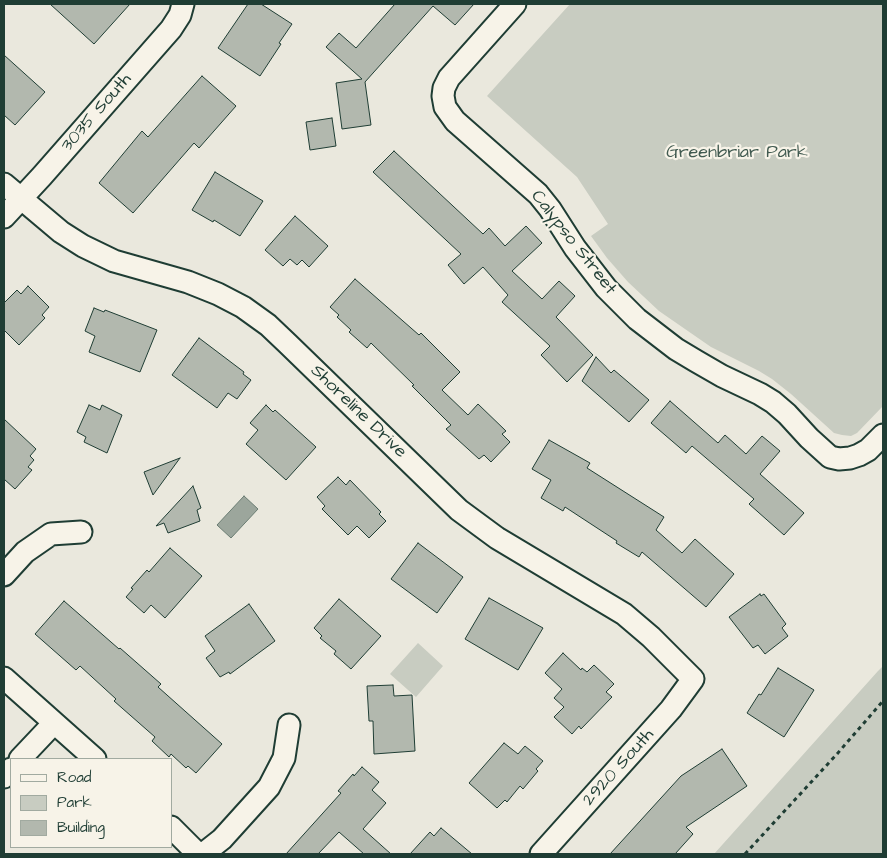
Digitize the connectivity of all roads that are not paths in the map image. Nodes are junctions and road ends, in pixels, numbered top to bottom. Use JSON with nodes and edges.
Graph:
{"nodes":[{"id":1,"x":183,"y":4,"type":"edge"},
{"id":2,"x":515,"y":4,"type":"edge"},
{"id":3,"x":4,"y":184,"type":"edge"},
{"id":4,"x":21,"y":199,"type":"junction"},
{"id":5,"x":4,"y":217,"type":"edge"},
{"id":6,"x":883,"y":435,"type":"edge"},
{"id":7,"x":81,"y":532,"type":"dead end"},
{"id":8,"x":4,"y":575,"type":"edge"},
{"id":9,"x":4,"y":678,"type":"edge"},
{"id":10,"x":693,"y":678,"type":"joint"},
{"id":11,"x":54,"y":723,"type":"junction"},
{"id":12,"x":288,"y":725,"type":"dead end"},
{"id":13,"x":21,"y":758,"type":"edge"},
{"id":14,"x":94,"y":758,"type":"edge"},
{"id":15,"x":172,"y":828,"type":"edge"},
{"id":16,"x":198,"y":854,"type":"edge"},
{"id":17,"x":203,"y":854,"type":"edge"},
{"id":18,"x":541,"y":854,"type":"edge"}],
"edges":[{"from":1,"to":4,"type":"street","name":"3035 South"},
{"from":2,"to":6,"type":"street","name":"Calypso Street"},
{"from":3,"to":4,"type":"street","name":"Shoreline Drive"},
{"from":4,"to":5,"type":"street","name":"3035 South"},
{"from":4,"to":10,"type":"street","name":"Shoreline Drive"},
{"from":7,"to":8,"type":"street"},
{"from":9,"to":11,"type":"street"},
{"from":10,"to":18,"type":"street","name":"2920 South"},
{"from":11,"to":13,"type":"street"},
{"from":11,"to":14,"type":"street"},
{"from":12,"to":17,"type":"street"},
{"from":15,"to":16,"type":"street"}]}
